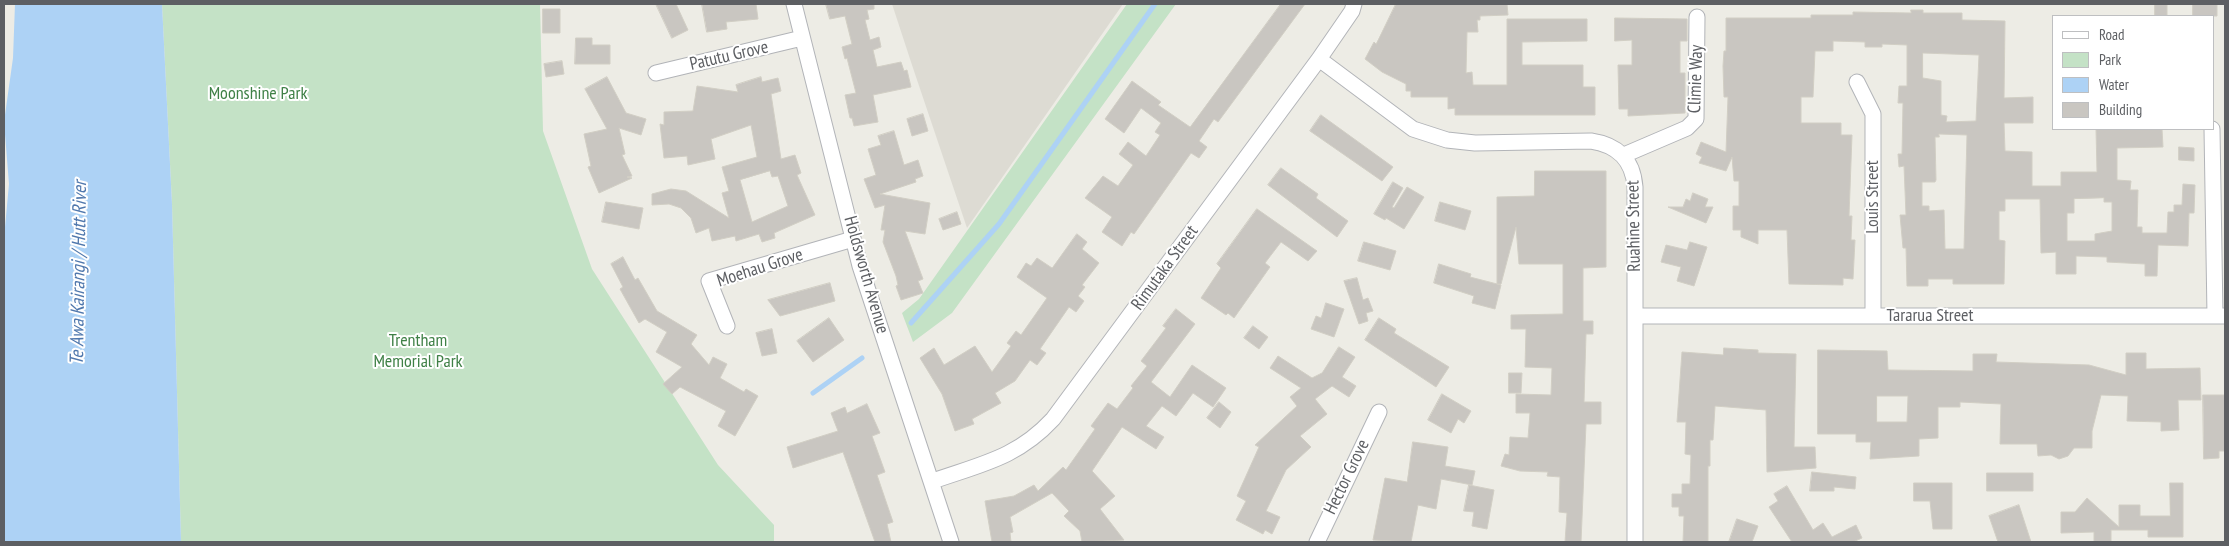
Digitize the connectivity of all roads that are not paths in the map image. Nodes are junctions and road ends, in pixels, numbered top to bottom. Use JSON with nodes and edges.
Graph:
{"nodes":[{"id":1,"x":794,"y":4,"type":"edge"},
{"id":2,"x":1354,"y":4,"type":"edge"},
{"id":3,"x":1697,"y":17,"type":"dead end"},
{"id":4,"x":802,"y":38,"type":"junction"},
{"id":5,"x":1319,"y":59,"type":"junction"},
{"id":6,"x":656,"y":73,"type":"dead end"},
{"id":7,"x":1857,"y":82,"type":"dead end"},
{"id":8,"x":2212,"y":130,"type":"edge"},
{"id":9,"x":1624,"y":155,"type":"junction"},
{"id":10,"x":854,"y":239,"type":"junction"},
{"id":11,"x":1636,"y":316,"type":"junction"},
{"id":12,"x":1873,"y":316,"type":"junction"},
{"id":13,"x":2220,"y":316,"type":"edge"},
{"id":14,"x":727,"y":326,"type":"dead end"},
{"id":15,"x":1379,"y":412,"type":"dead end"},
{"id":16,"x":933,"y":481,"type":"junction"},
{"id":17,"x":951,"y":542,"type":"edge"},
{"id":18,"x":1317,"y":542,"type":"edge"},
{"id":19,"x":1635,"y":542,"type":"edge"}],
"edges":[{"from":1,"to":4,"type":"street","name":"Holdsworth Avenue"},
{"from":2,"to":5,"type":"street","name":"Rimutaka Street"},
{"from":3,"to":9,"type":"street","name":"Climie Way"},
{"from":4,"to":6,"type":"street","name":"Patutu Grove"},
{"from":4,"to":10,"type":"street","name":"Holdsworth Avenue"},
{"from":5,"to":9,"type":"street","name":"Ruahine Street"},
{"from":5,"to":16,"type":"street","name":"Rimutaka Street"},
{"from":7,"to":12,"type":"street","name":"Louis Street"},
{"from":8,"to":13,"type":"street"},
{"from":9,"to":11,"type":"street","name":"Ruahine Street"},
{"from":10,"to":14,"type":"street","name":"Moehau Grove"},
{"from":10,"to":16,"type":"street","name":"Holdsworth Avenue"},
{"from":11,"to":12,"type":"street","name":"Tararua Street"},
{"from":11,"to":19,"type":"street","name":"Ruahine Street"},
{"from":12,"to":13,"type":"street","name":"Tararua Street"},
{"from":15,"to":18,"type":"street","name":"Hector Grove"},
{"from":16,"to":17,"type":"street","name":"Holdsworth Avenue"}]}
